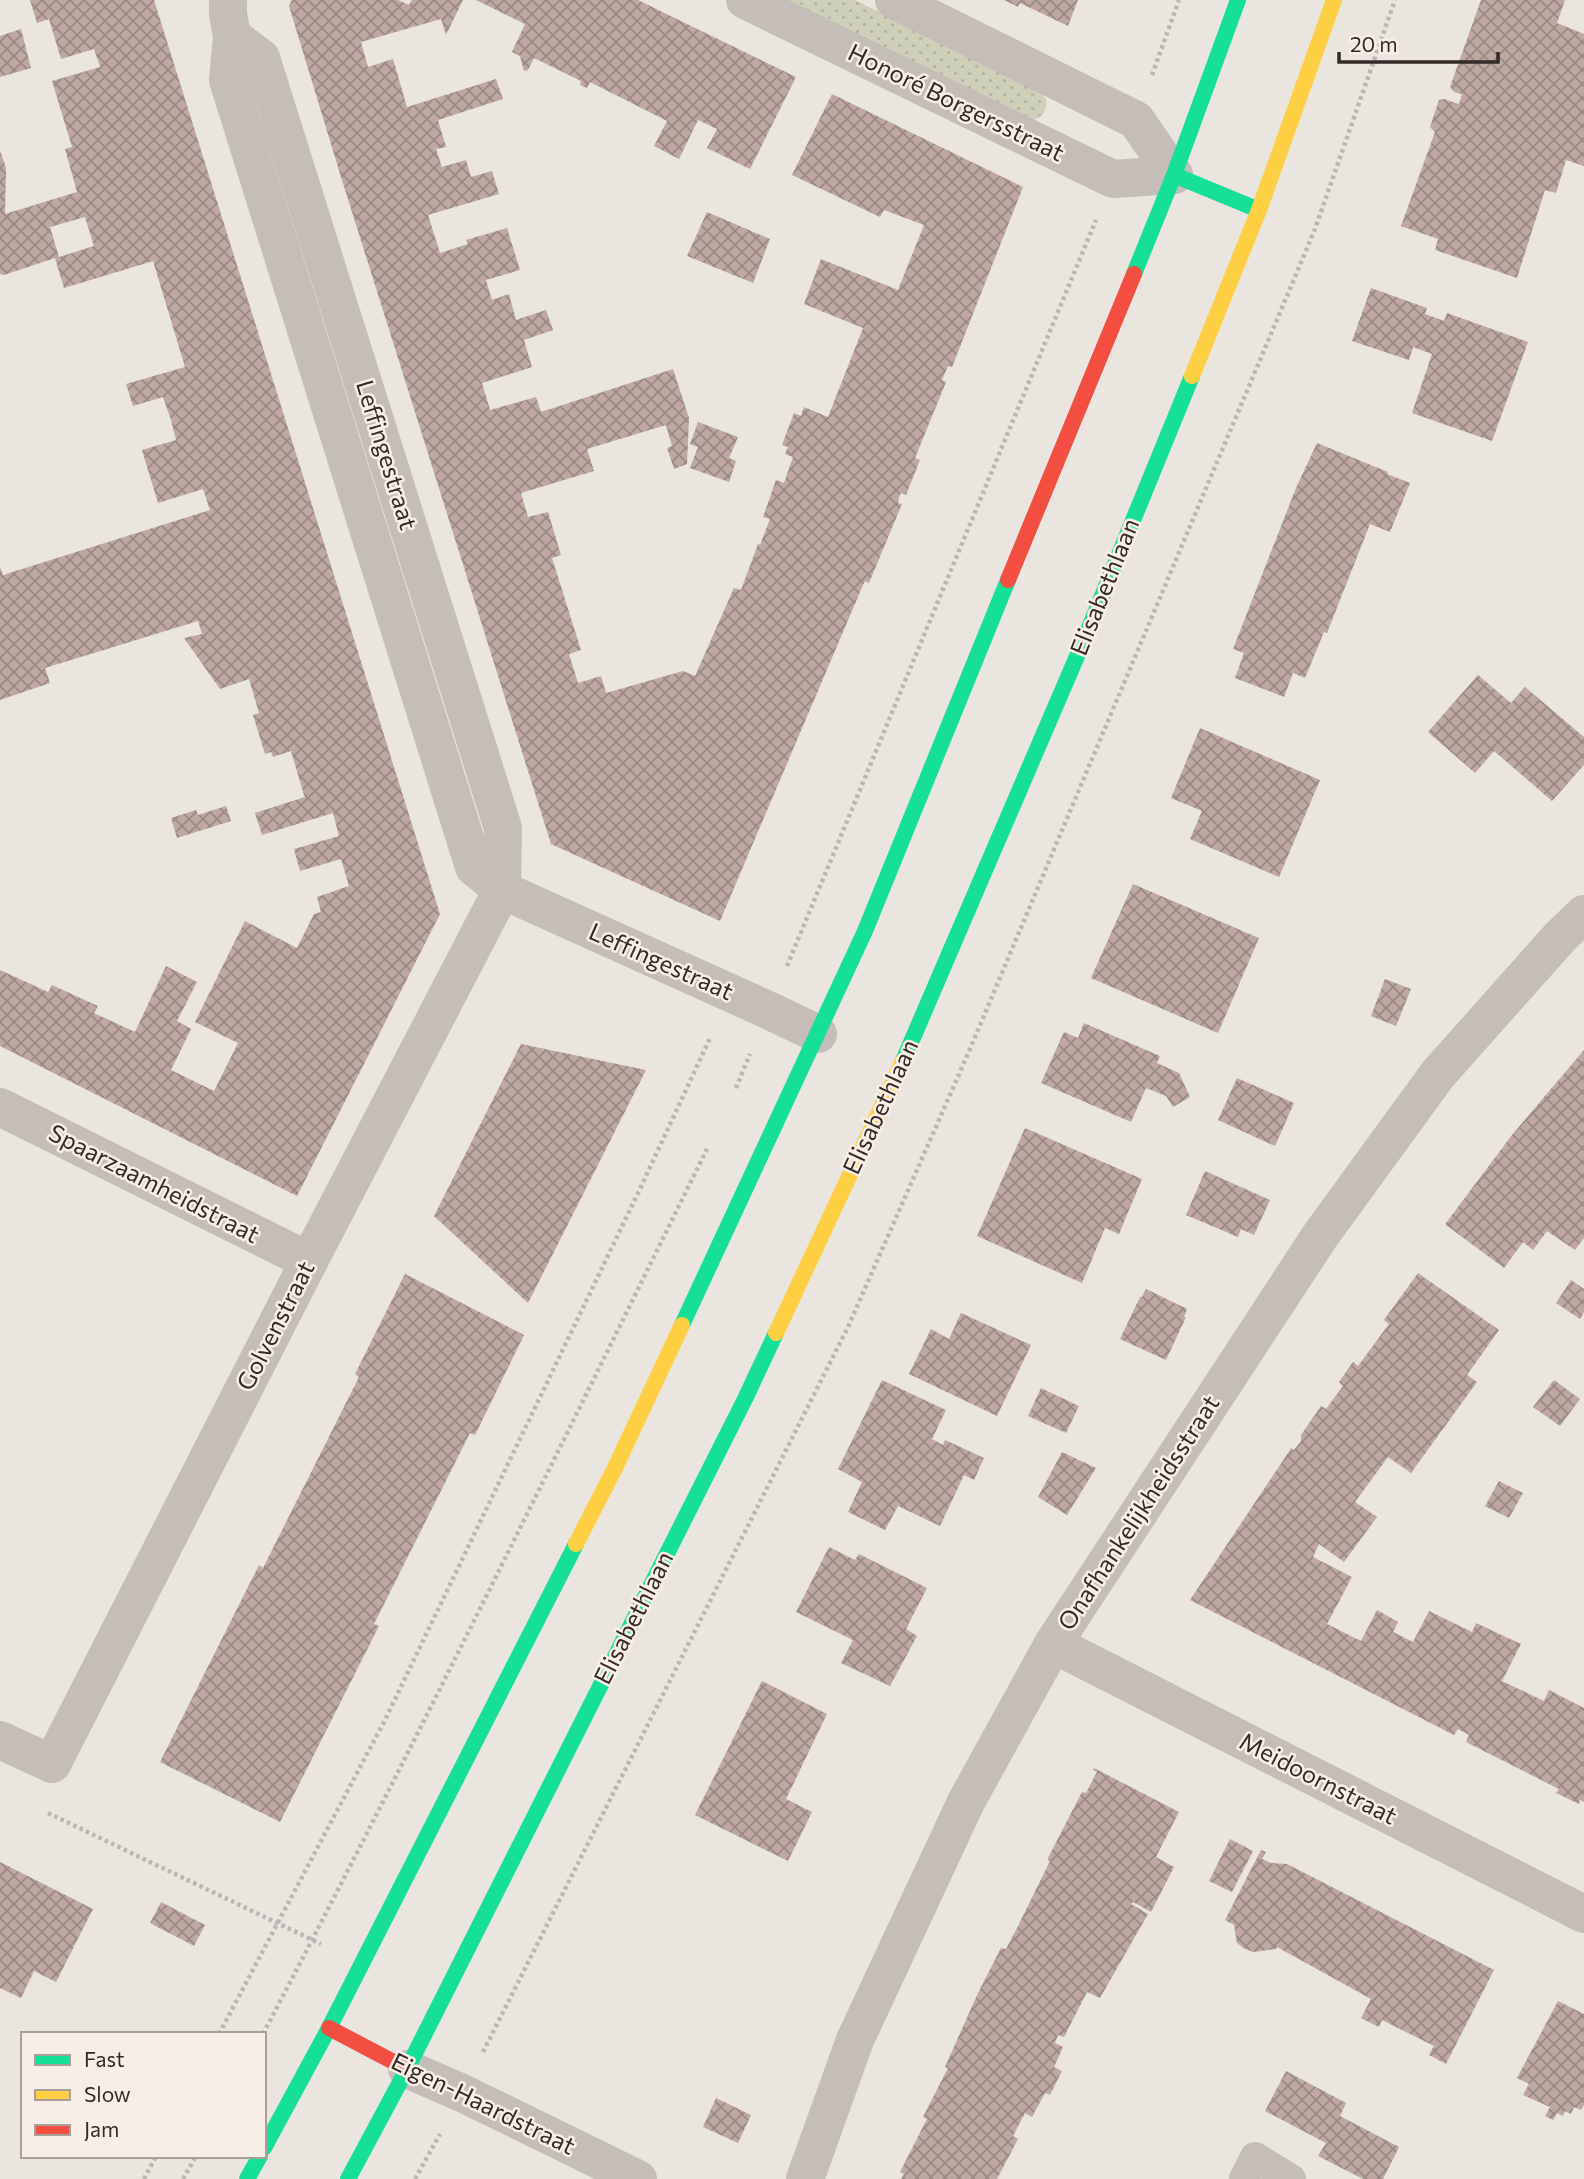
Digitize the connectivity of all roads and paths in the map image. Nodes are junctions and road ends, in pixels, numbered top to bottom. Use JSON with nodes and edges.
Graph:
{"nodes":[{"id":1,"x":745,"y":0,"type":"edge"},
{"id":2,"x":894,"y":0,"type":"edge"},
{"id":3,"x":1238,"y":0,"type":"edge"},
{"id":4,"x":1334,"y":0,"type":"edge"},
{"id":5,"x":230,"y":18,"type":"edge"},
{"id":6,"x":1174,"y":175,"type":"junction"},
{"id":7,"x":1259,"y":210,"type":"junction"},
{"id":8,"x":502,"y":890,"type":"junction"},
{"id":9,"x":1576,"y":934,"type":"edge"},
{"id":10,"x":731,"y":994,"type":"junction"},
{"id":11,"x":818,"y":1034,"type":"junction"},
{"id":12,"x":0,"y":1107,"type":"edge"},
{"id":13,"x":309,"y":1261,"type":"junction"},
{"id":14,"x":1053,"y":1644,"type":"junction"},
{"id":15,"x":0,"y":1740,"type":"edge"},
{"id":16,"x":52,"y":1764,"type":"junction"},
{"id":17,"x":1584,"y":1914,"type":"edge"},
{"id":18,"x":277,"y":1922,"type":"junction"},
{"id":19,"x":359,"y":1967,"type":"junction"},
{"id":20,"x":329,"y":2028,"type":"junction"},
{"id":21,"x":220,"y":2032,"type":"edge"},
{"id":22,"x":407,"y":2069,"type":"junction"},
{"id":23,"x":266,"y":2144,"type":"edge"},
{"id":24,"x":155,"y":2158,"type":"edge"},
{"id":25,"x":195,"y":2158,"type":"edge"},
{"id":26,"x":259,"y":2158,"type":"edge"},
{"id":27,"x":144,"y":2179,"type":"edge"},
{"id":28,"x":183,"y":2179,"type":"edge"},
{"id":29,"x":247,"y":2179,"type":"edge"},
{"id":30,"x":348,"y":2179,"type":"edge"},
{"id":31,"x":638,"y":2179,"type":"edge"},
{"id":32,"x":805,"y":2179,"type":"edge"},
{"id":33,"x":1244,"y":2179,"type":"edge"},
{"id":34,"x":1291,"y":2179,"type":"edge"}],
"edges":[{"from":1,"to":6,"type":"street","name":"Honoré Borgersstraat"},
{"from":2,"to":6,"type":"street"},
{"from":3,"to":6,"type":"main road"},
{"from":4,"to":7,"type":"main road","name":"Elisabethlaan"},
{"from":5,"to":8,"type":"street","name":"Leffingestraat"},
{"from":6,"to":7,"type":"main road","name":"Honoré Borgersstraat"},
{"from":6,"to":11,"type":"main road"},
{"from":7,"to":22,"type":"main road","name":"Elisabethlaan"},
{"from":8,"to":10,"type":"street","name":"Leffingestraat"},
{"from":8,"to":13,"type":"street","name":"Golvenstraat"},
{"from":9,"to":14,"type":"street","name":"Onafhankelijkheidsstraat"},
{"from":10,"to":11,"type":"street","name":"Leffingestraat"},
{"from":10,"to":18,"type":"path"},
{"from":11,"to":19,"type":"main road"},
{"from":12,"to":13,"type":"street","name":"Spaarzaamheidstraat"},
{"from":13,"to":16,"type":"street","name":"Golvenstraat"},
{"from":14,"to":17,"type":"street","name":"Meidoornstraat"},
{"from":14,"to":32,"type":"street","name":"Onafhankelijkheidsstraat"},
{"from":15,"to":16,"type":"street"},
{"from":16,"to":18,"type":"path"},
{"from":18,"to":19,"type":"path"},
{"from":18,"to":21,"type":"path"},
{"from":19,"to":20,"type":"main road"},
{"from":20,"to":22,"type":"main road","name":"Eigen-Haardstraat"},
{"from":20,"to":23,"type":"main road"},
{"from":22,"to":30,"type":"main road","name":"Elisabethlaan"},
{"from":22,"to":31,"type":"street","name":"Eigen-Haardstraat"},
{"from":24,"to":27,"type":"path"},
{"from":25,"to":28,"type":"path"},
{"from":26,"to":29,"type":"main road"},
{"from":33,"to":34,"type":"lane"}]}
